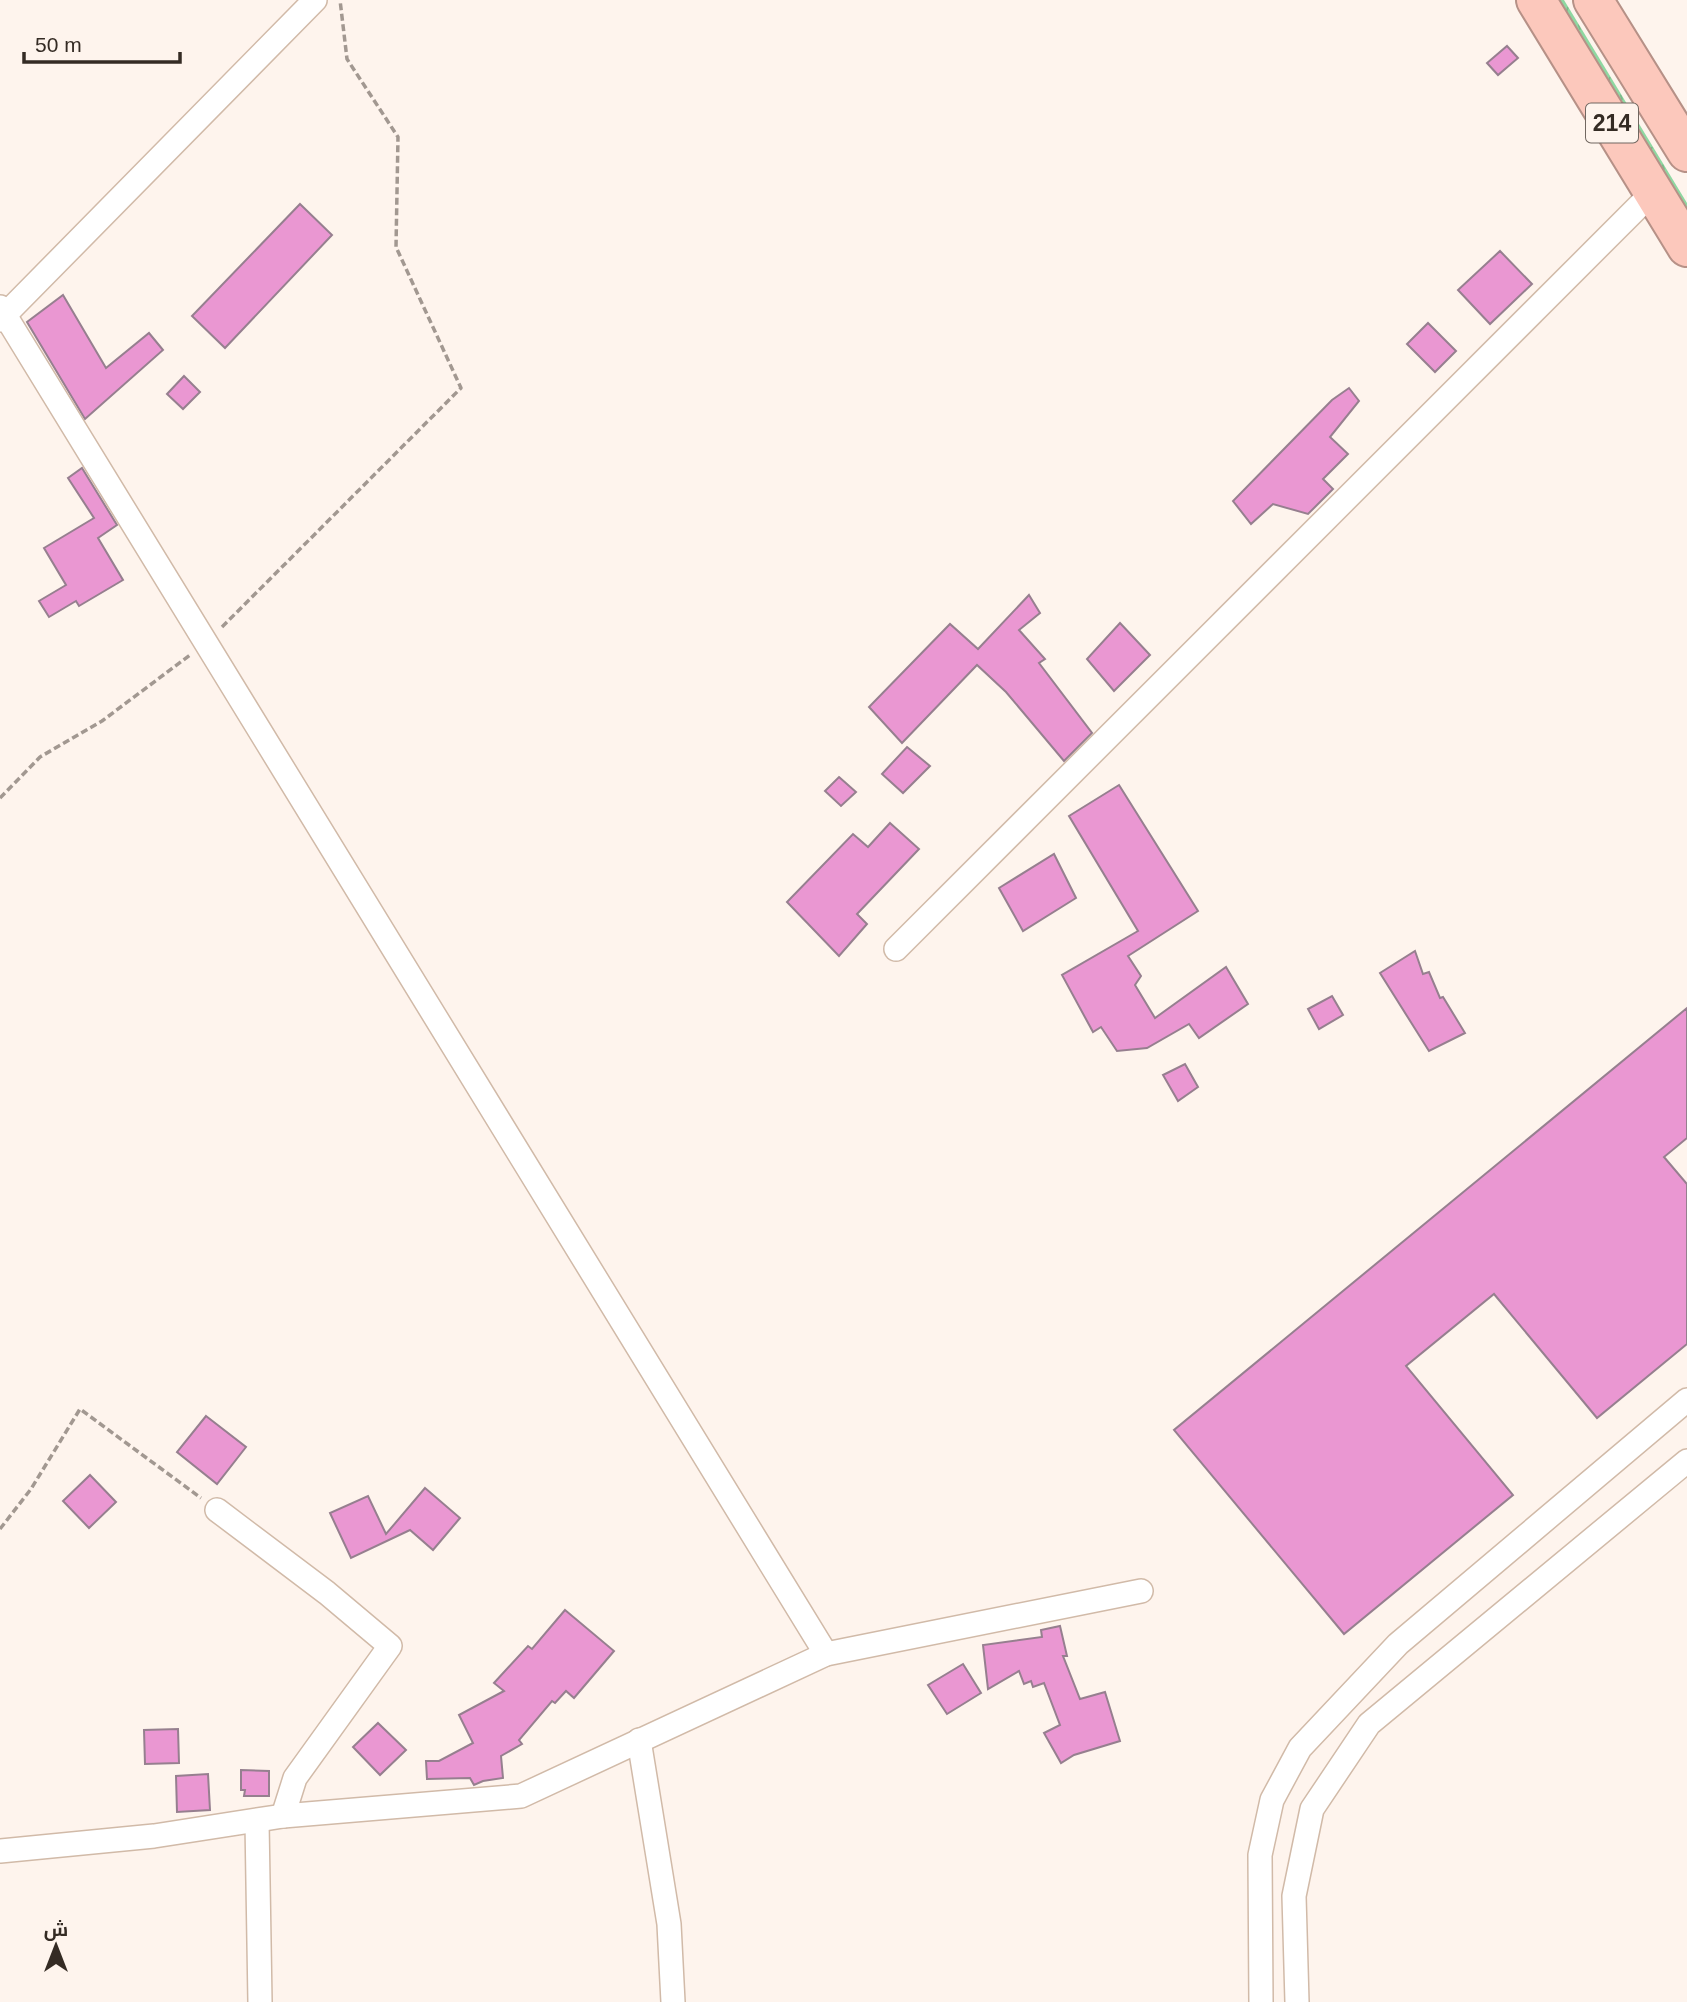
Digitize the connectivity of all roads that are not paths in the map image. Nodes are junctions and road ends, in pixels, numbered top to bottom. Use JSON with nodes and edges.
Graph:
{"nodes":[{"id":1,"x":315,"y":0,"type":"edge"},
{"id":2,"x":1536,"y":0,"type":"edge"},
{"id":3,"x":1593,"y":0,"type":"edge"},
{"id":4,"x":1687,"y":152,"type":"edge"},
{"id":5,"x":1653,"y":192,"type":"junction"},
{"id":6,"x":1687,"y":247,"type":"edge"},
{"id":7,"x":1,"y":314,"type":"edge"},
{"id":8,"x":896,"y":949,"type":"dead end"},
{"id":9,"x":1687,"y":1400,"type":"edge"},
{"id":10,"x":1687,"y":1461,"type":"edge"},
{"id":11,"x":216,"y":1510,"type":"road end"},
{"id":12,"x":1142,"y":1591,"type":"dead end"},
{"id":13,"x":826,"y":1654,"type":"junction"},
{"id":14,"x":639,"y":1740,"type":"junction"},
{"id":15,"x":283,"y":1816,"type":"junction"},
{"id":16,"x":257,"y":1822,"type":"junction"},
{"id":17,"x":0,"y":1851,"type":"edge"},
{"id":18,"x":1296,"y":1962,"type":"junction"},
{"id":19,"x":1261,"y":1965,"type":"junction"},
{"id":20,"x":260,"y":2002,"type":"edge"},
{"id":21,"x":673,"y":2002,"type":"edge"},
{"id":22,"x":1261,"y":2002,"type":"edge"},
{"id":23,"x":1297,"y":2002,"type":"edge"}],
"edges":[{"from":1,"to":7,"type":"street"},
{"from":2,"to":5,"type":"highway","number":"214"},
{"from":3,"to":4,"type":"highway","number":"214"},
{"from":5,"to":6,"type":"highway","number":"214"},
{"from":5,"to":8,"type":"street"},
{"from":7,"to":13,"type":"street"},
{"from":9,"to":19,"type":"street"},
{"from":10,"to":18,"type":"street"},
{"from":11,"to":15,"type":"street"},
{"from":12,"to":13,"type":"street"},
{"from":13,"to":14,"type":"street"},
{"from":14,"to":15,"type":"street"},
{"from":14,"to":21,"type":"street"},
{"from":15,"to":16,"type":"street"},
{"from":16,"to":17,"type":"street"},
{"from":16,"to":20,"type":"street"},
{"from":18,"to":19,"type":"street"},
{"from":18,"to":23,"type":"street"},
{"from":19,"to":22,"type":"street"}]}
